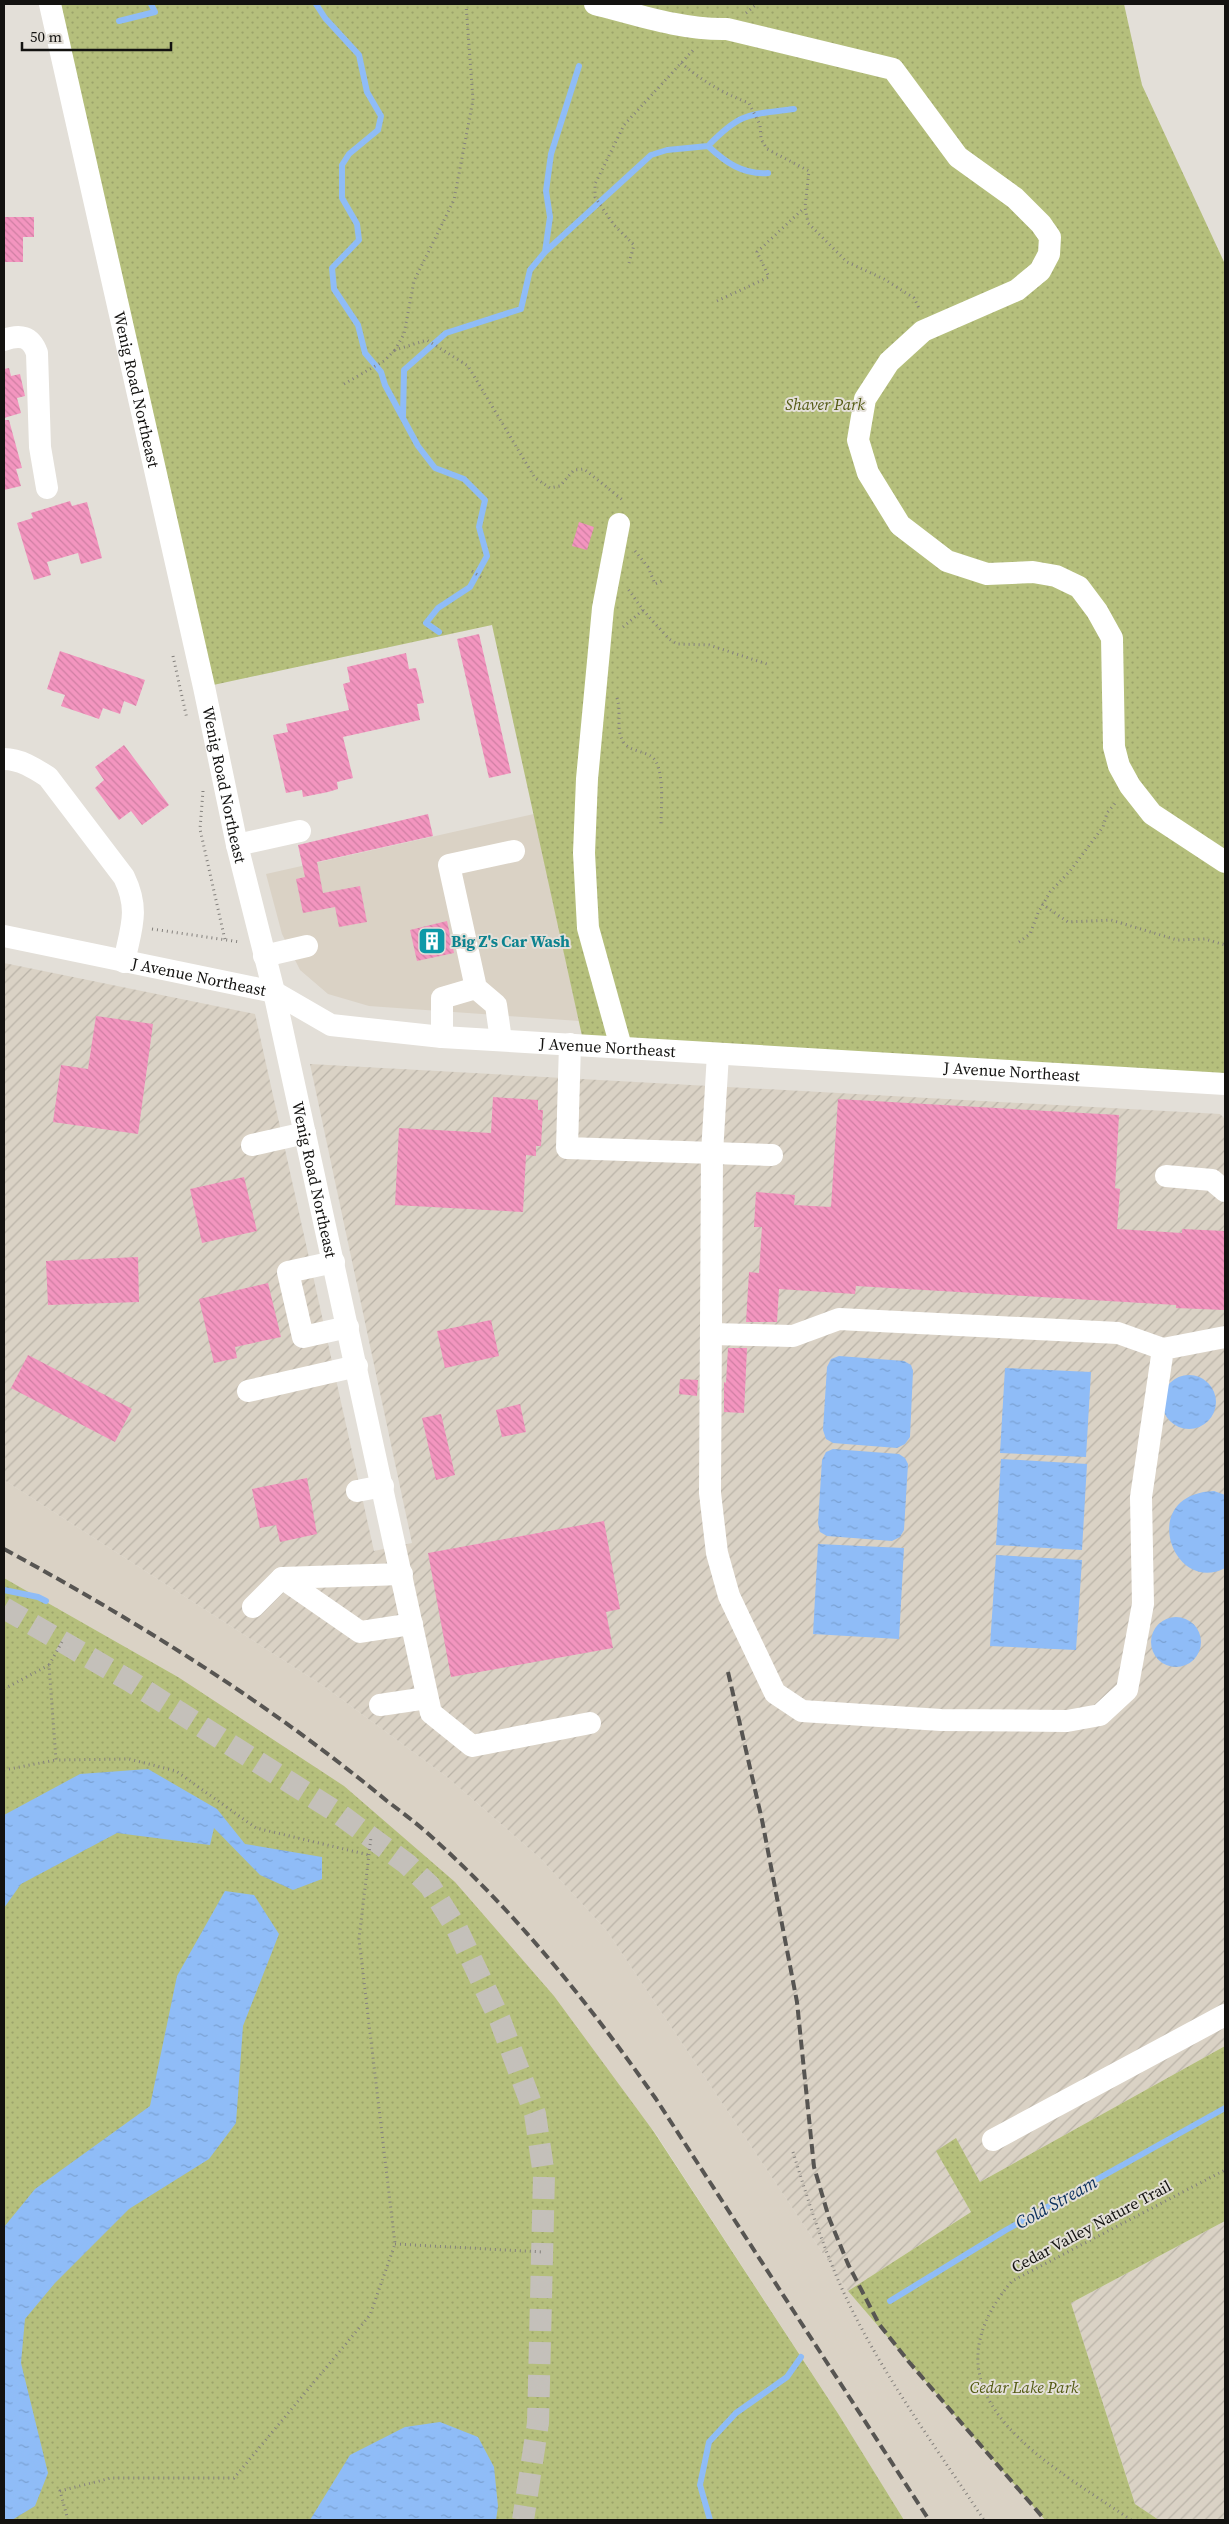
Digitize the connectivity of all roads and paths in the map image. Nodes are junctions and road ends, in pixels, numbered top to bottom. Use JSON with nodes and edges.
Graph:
{"nodes":[{"id":1,"x":50,"y":4,"type":"edge"},
{"id":2,"x":466,"y":4,"type":"edge"},
{"id":3,"x":595,"y":4,"type":"edge"},
{"id":4,"x":713,"y":30,"type":"junction"},
{"id":5,"x":681,"y":63,"type":"junction"},
{"id":6,"x":805,"y":207,"type":"junction"},
{"id":7,"x":629,"y":263,"type":"dead end"},
{"id":8,"x":717,"y":301,"type":"dead end"},
{"id":9,"x":930,"y":328,"type":"junction"},
{"id":10,"x":4,"y":340,"type":"edge"},
{"id":11,"x":395,"y":350,"type":"junction"},
{"id":12,"x":344,"y":384,"type":"dead end"},
{"id":13,"x":48,"y":488,"type":"dead end"},
{"id":14,"x":624,"y":501,"type":"dead end"},
{"id":15,"x":617,"y":535,"type":"joint"},
{"id":16,"x":472,"y":571,"type":"dead end"},
{"id":17,"x":482,"y":578,"type":"dead end"},
{"id":18,"x":662,"y":581,"type":"dead end"},
{"id":19,"x":627,"y":588,"type":"dead end"},
{"id":20,"x":642,"y":610,"type":"junction"},
{"id":21,"x":619,"y":630,"type":"dead end"},
{"id":22,"x":173,"y":656,"type":"dead end"},
{"id":23,"x":770,"y":665,"type":"dead end"},
{"id":24,"x":615,"y":693,"type":"dead end"},
{"id":25,"x":188,"y":723,"type":"dead end"},
{"id":26,"x":4,"y":759,"type":"edge"},
{"id":27,"x":1130,"y":786,"type":"junction"},
{"id":28,"x":203,"y":789,"type":"dead end"},
{"id":29,"x":661,"y":824,"type":"dead end"},
{"id":30,"x":300,"y":831,"type":"dead end"},
{"id":31,"x":237,"y":845,"type":"junction"},
{"id":32,"x":514,"y":851,"type":"dead end"},
{"id":33,"x":1225,"y":862,"type":"edge"},
{"id":34,"x":1042,"y":904,"type":"junction"},
{"id":35,"x":131,"y":926,"type":"junction"},
{"id":36,"x":4,"y":936,"type":"edge"},
{"id":37,"x":225,"y":940,"type":"junction"},
{"id":38,"x":244,"y":942,"type":"dead end"},
{"id":39,"x":1020,"y":942,"type":"dead end"},
{"id":40,"x":1225,"y":945,"type":"edge"},
{"id":41,"x":308,"y":946,"type":"dead end"},
{"id":42,"x":264,"y":956,"type":"junction"},
{"id":43,"x":124,"y":962,"type":"junction"},
{"id":44,"x":476,"y":988,"type":"junction"},
{"id":45,"x":274,"y":992,"type":"junction"},
{"id":46,"x":442,"y":1037,"type":"junction"},
{"id":47,"x":501,"y":1040,"type":"junction"},
{"id":48,"x":570,"y":1044,"type":"junction"},
{"id":49,"x":622,"y":1047,"type":"junction"},
{"id":50,"x":718,"y":1054,"type":"junction"},
{"id":51,"x":1225,"y":1084,"type":"edge"},
{"id":52,"x":305,"y":1133,"type":"junction"},
{"id":53,"x":252,"y":1145,"type":"dead end"},
{"id":54,"x":712,"y":1153,"type":"junction"},
{"id":55,"x":772,"y":1155,"type":"dead end"},
{"id":56,"x":1166,"y":1176,"type":"dead end"},
{"id":57,"x":1225,"y":1192,"type":"edge"},
{"id":58,"x":334,"y":1262,"type":"junction"},
{"id":59,"x":348,"y":1327,"type":"junction"},
{"id":60,"x":711,"y":1334,"type":"junction"},
{"id":61,"x":1225,"y":1337,"type":"edge"},
{"id":62,"x":1163,"y":1349,"type":"junction"},
{"id":63,"x":357,"y":1366,"type":"junction"},
{"id":64,"x":248,"y":1391,"type":"dead end"},
{"id":65,"x":382,"y":1486,"type":"junction"},
{"id":66,"x":357,"y":1491,"type":"dead end"},
{"id":67,"x":401,"y":1570,"type":"junction"},
{"id":68,"x":282,"y":1578,"type":"junction"},
{"id":69,"x":253,"y":1607,"type":"dead end"},
{"id":70,"x":412,"y":1624,"type":"junction"},
{"id":71,"x":62,"y":1642,"type":"dead end"},
{"id":72,"x":49,"y":1665,"type":"junction"},
{"id":73,"x":4,"y":1689,"type":"edge"},
{"id":74,"x":427,"y":1698,"type":"junction"},
{"id":75,"x":380,"y":1705,"type":"dead end"},
{"id":76,"x":590,"y":1723,"type":"dead end"},
{"id":77,"x":56,"y":1760,"type":"junction"},
{"id":78,"x":4,"y":1770,"type":"edge"},
{"id":79,"x":371,"y":1837,"type":"dead end"},
{"id":80,"x":369,"y":1855,"type":"junction"},
{"id":81,"x":1225,"y":2015,"type":"edge"},
{"id":82,"x":993,"y":2140,"type":"dead end"},
{"id":83,"x":793,"y":2152,"type":"dead end"},
{"id":84,"x":1225,"y":2170,"type":"edge"},
{"id":85,"x":395,"y":2244,"type":"junction"},
{"id":86,"x":543,"y":2252,"type":"dead end"},
{"id":87,"x":68,"y":2520,"type":"edge"},
{"id":88,"x":984,"y":2520,"type":"edge"},
{"id":89,"x":1131,"y":2520,"type":"edge"}],
"edges":[{"from":1,"to":31,"type":"street","name":"Wenig Road Northeast"},
{"from":2,"to":11,"type":"path"},
{"from":3,"to":4,"type":"street"},
{"from":4,"to":5,"type":"path"},
{"from":4,"to":9,"type":"street"},
{"from":5,"to":6,"type":"path"},
{"from":5,"to":7,"type":"path"},
{"from":6,"to":8,"type":"path"},
{"from":6,"to":9,"type":"path"},
{"from":9,"to":27,"type":"street"},
{"from":10,"to":13,"type":"street"},
{"from":11,"to":12,"type":"path"},
{"from":11,"to":14,"type":"path"},
{"from":15,"to":18,"type":"path"},
{"from":15,"to":49,"type":"street"},
{"from":16,"to":17,"type":"path"},
{"from":19,"to":20,"type":"path"},
{"from":20,"to":21,"type":"path"},
{"from":20,"to":23,"type":"path"},
{"from":22,"to":25,"type":"path"},
{"from":24,"to":29,"type":"path"},
{"from":26,"to":35,"type":"street"},
{"from":27,"to":33,"type":"street"},
{"from":27,"to":34,"type":"path"},
{"from":28,"to":37,"type":"path"},
{"from":30,"to":31,"type":"street"},
{"from":31,"to":42,"type":"street","name":"Wenig Road Northeast"},
{"from":32,"to":44,"type":"street"},
{"from":34,"to":39,"type":"path"},
{"from":34,"to":40,"type":"path"},
{"from":35,"to":37,"type":"path"},
{"from":35,"to":43,"type":"street"},
{"from":36,"to":43,"type":"street","name":"J Avenue Northeast"},
{"from":37,"to":38,"type":"path"},
{"from":41,"to":42,"type":"street"},
{"from":42,"to":45,"type":"street","name":"Wenig Road Northeast"},
{"from":43,"to":45,"type":"street","name":"J Avenue Northeast"},
{"from":44,"to":46,"type":"street"},
{"from":44,"to":47,"type":"street"},
{"from":45,"to":46,"type":"street","name":"J Avenue Northeast"},
{"from":45,"to":52,"type":"street","name":"Wenig Road Northeast"},
{"from":46,"to":47,"type":"street","name":"J Avenue Northeast"},
{"from":47,"to":48,"type":"street","name":"J Avenue Northeast"},
{"from":48,"to":49,"type":"street","name":"J Avenue Northeast"},
{"from":48,"to":54,"type":"street"},
{"from":49,"to":50,"type":"street","name":"J Avenue Northeast"},
{"from":50,"to":51,"type":"street","name":"J Avenue Northeast"},
{"from":50,"to":54,"type":"street"},
{"from":52,"to":53,"type":"street"},
{"from":52,"to":58,"type":"street","name":"Wenig Road Northeast"},
{"from":54,"to":55,"type":"street"},
{"from":54,"to":60,"type":"street"},
{"from":56,"to":57,"type":"street"},
{"from":58,"to":59,"type":"street","name":"Wenig Road Northeast"},
{"from":58,"to":59,"type":"street"},
{"from":59,"to":63,"type":"street","name":"Wenig Road Northeast"},
{"from":60,"to":62,"type":"street"},
{"from":60,"to":62,"type":"street"},
{"from":61,"to":62,"type":"street"},
{"from":63,"to":64,"type":"street"},
{"from":63,"to":65,"type":"street","name":"Wenig Road Northeast"},
{"from":65,"to":66,"type":"street"},
{"from":65,"to":67,"type":"street","name":"Wenig Road Northeast"},
{"from":67,"to":68,"type":"street"},
{"from":67,"to":70,"type":"street","name":"Wenig Road Northeast"},
{"from":68,"to":69,"type":"street"},
{"from":68,"to":70,"type":"street"},
{"from":70,"to":74,"type":"street","name":"Wenig Road Northeast"},
{"from":71,"to":72,"type":"path"},
{"from":72,"to":73,"type":"path"},
{"from":72,"to":77,"type":"path"},
{"from":74,"to":75,"type":"street"},
{"from":74,"to":76,"type":"street","name":"Wenig Road Northeast"},
{"from":77,"to":78,"type":"path"},
{"from":77,"to":80,"type":"path"},
{"from":79,"to":80,"type":"path"},
{"from":80,"to":85,"type":"path"},
{"from":81,"to":82,"type":"street"},
{"from":83,"to":88,"type":"path"},
{"from":84,"to":89,"type":"path","name":"Cedar Valley Nature Trail"},
{"from":85,"to":86,"type":"path"},
{"from":85,"to":87,"type":"path"}]}
